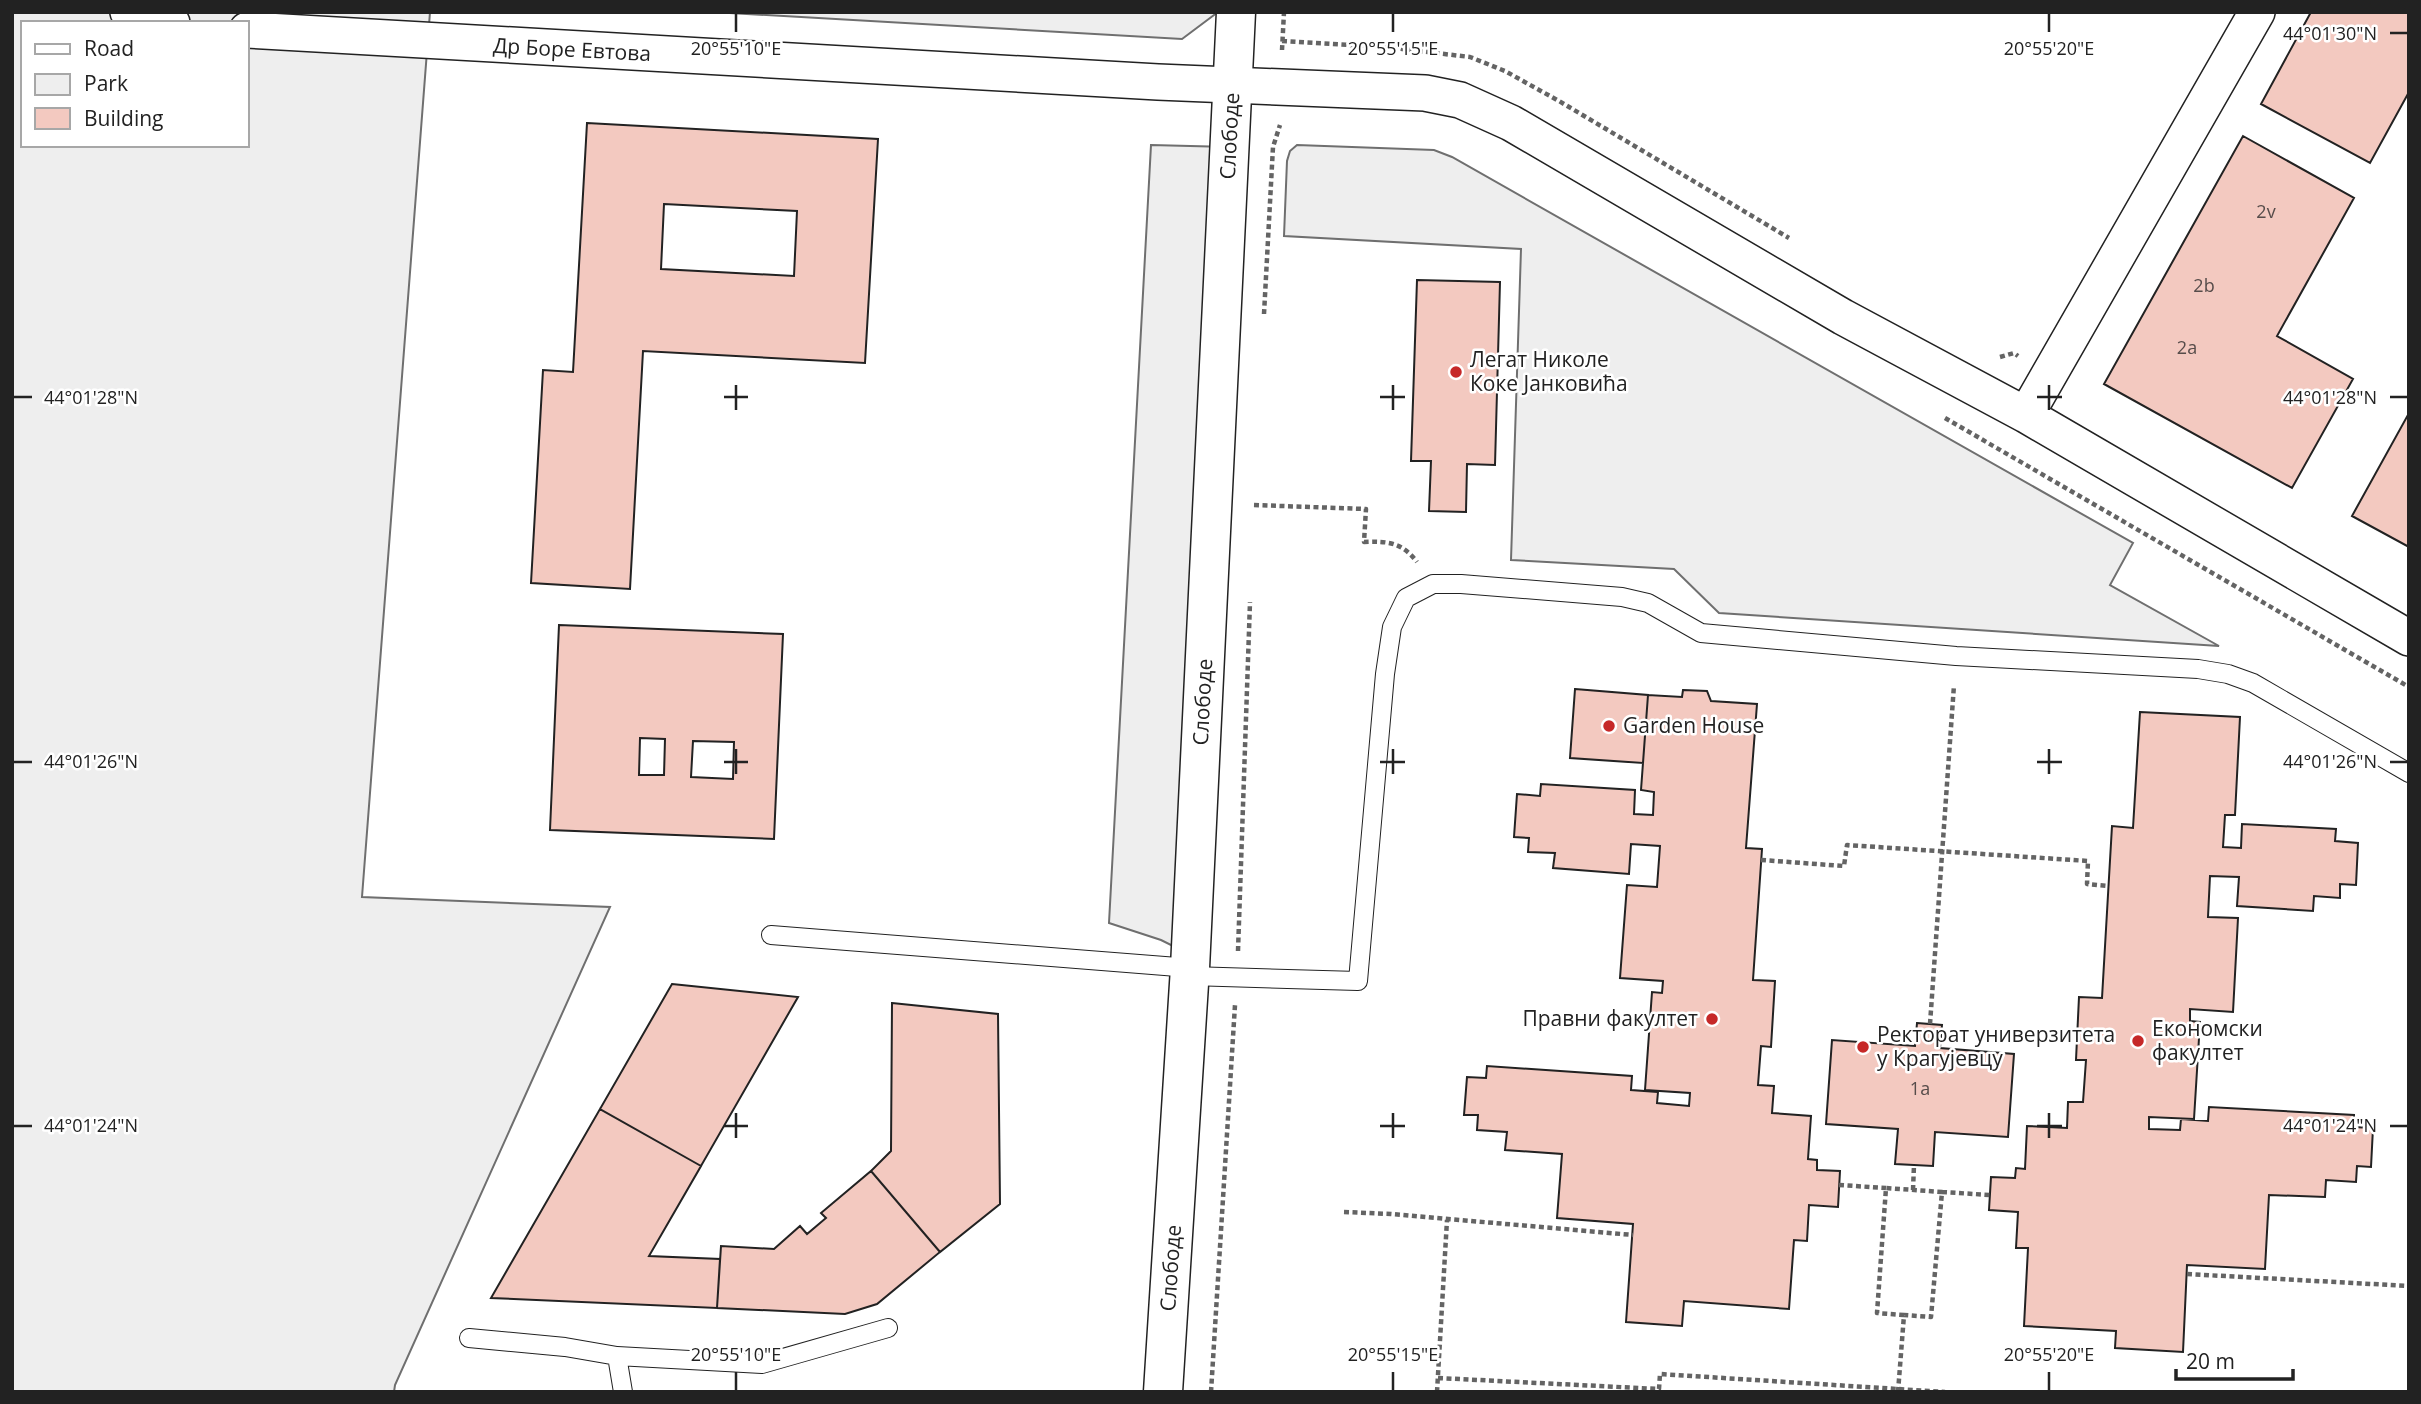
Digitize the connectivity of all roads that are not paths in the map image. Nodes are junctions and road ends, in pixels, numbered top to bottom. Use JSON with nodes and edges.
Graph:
{"nodes":[{"id":1,"x":128,"y":12,"type":"edge"},
{"id":2,"x":1236,"y":12,"type":"edge"},
{"id":3,"x":2257,"y":12,"type":"edge"},
{"id":4,"x":164,"y":21,"type":"edge"},
{"id":5,"x":248,"y":30,"type":"edge"},
{"id":6,"x":1233,"y":86,"type":"junction"},
{"id":7,"x":2026,"y":415,"type":"junction"},
{"id":8,"x":2409,"y":638,"type":"edge"},
{"id":9,"x":2409,"y":773,"type":"edge"},
{"id":10,"x":771,"y":935,"type":"dead end"},
{"id":11,"x":1190,"y":972,"type":"junction"},
{"id":12,"x":888,"y":1328,"type":"dead end"},
{"id":13,"x":468,"y":1338,"type":"dead end"},
{"id":14,"x":617,"y":1356,"type":"junction"},
{"id":15,"x":622,"y":1392,"type":"edge"},
{"id":16,"x":1163,"y":1392,"type":"edge"}],
"edges":[{"from":1,"to":4,"type":"street"},
{"from":2,"to":6,"type":"street","name":"Слободе"},
{"from":3,"to":7,"type":"street"},
{"from":5,"to":6,"type":"street","name":"Др Боре Евтова"},
{"from":6,"to":7,"type":"street","name":"Др Боре Евтова"},
{"from":6,"to":11,"type":"street","name":"Слободе"},
{"from":7,"to":8,"type":"street","name":"Др Боре Евтова"},
{"from":9,"to":11,"type":"lane"},
{"from":10,"to":11,"type":"lane"},
{"from":11,"to":16,"type":"street","name":"Слободе"},
{"from":12,"to":14,"type":"lane"},
{"from":13,"to":14,"type":"lane"},
{"from":14,"to":15,"type":"lane"}]}
